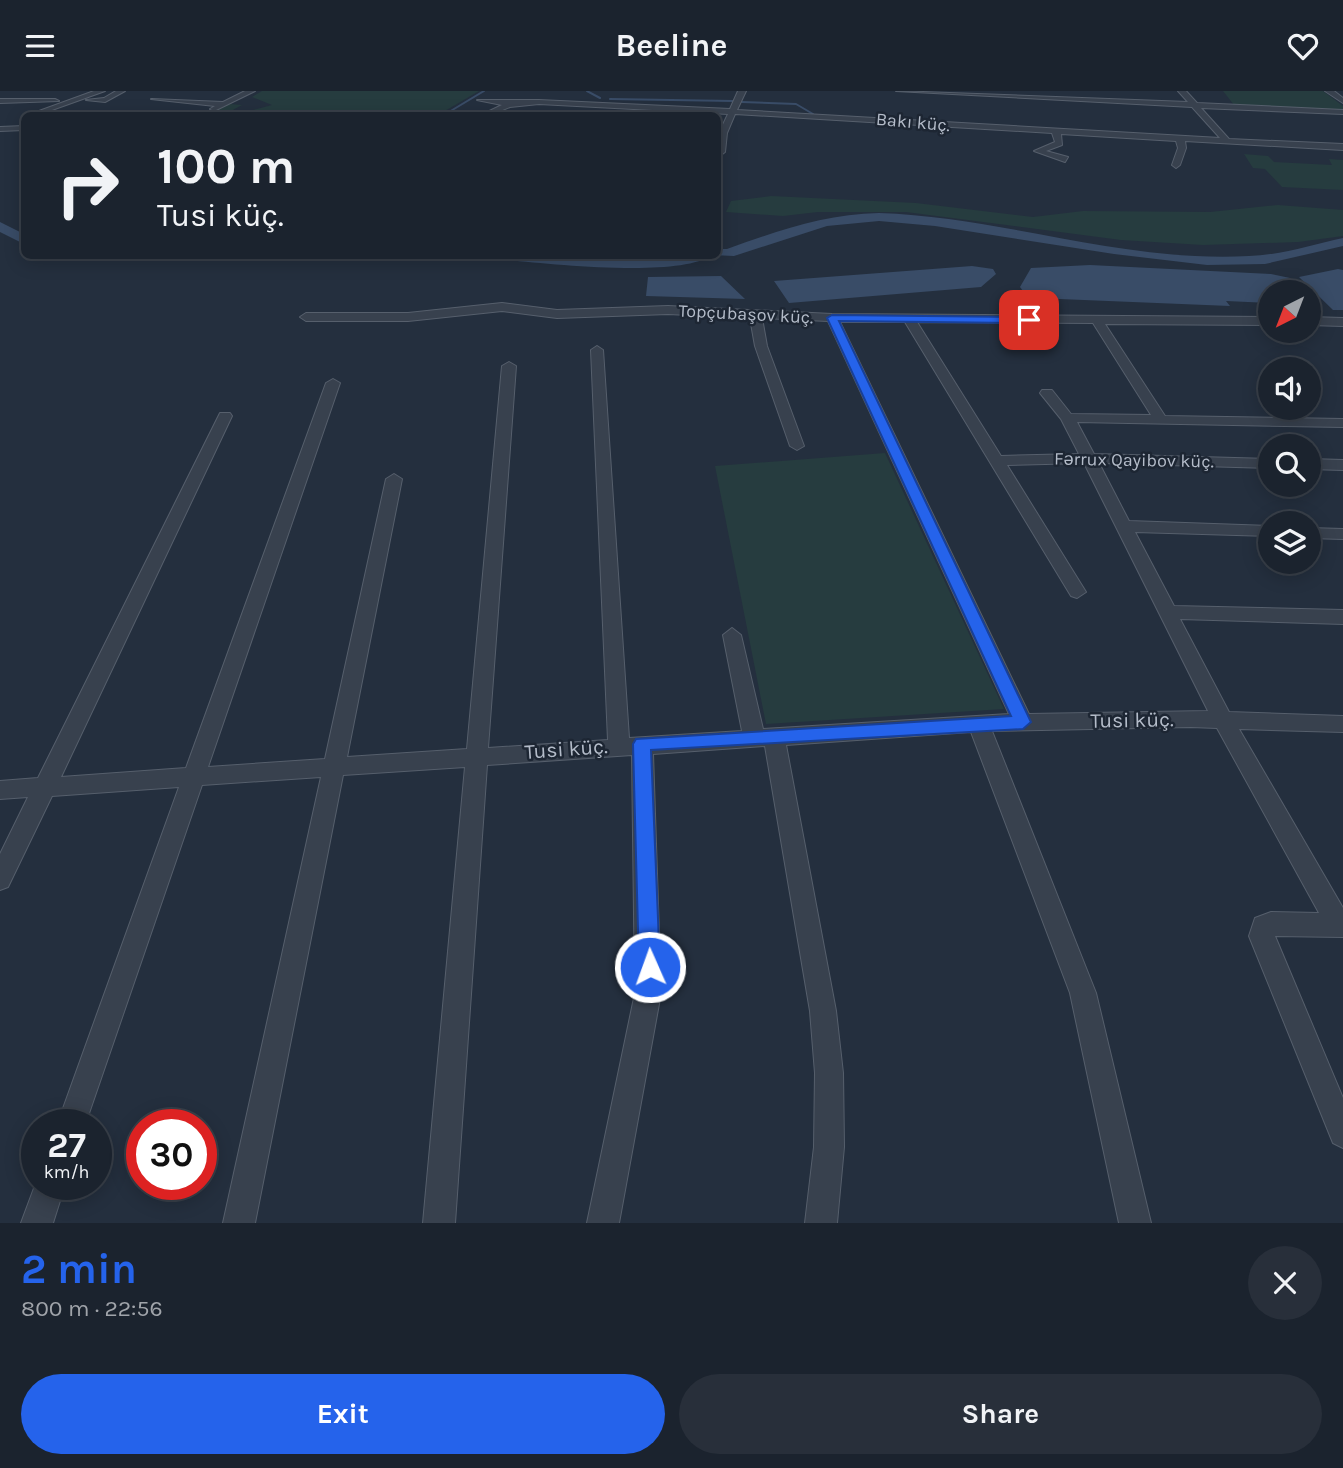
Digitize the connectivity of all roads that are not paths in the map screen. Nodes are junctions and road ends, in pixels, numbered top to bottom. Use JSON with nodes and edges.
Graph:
{"nodes":[{"id":1,"x":101,"y":91,"type":"edge"},
{"id":2,"x":121,"y":91,"type":"edge"},
{"id":3,"x":251,"y":91,"type":"edge"},
{"id":4,"x":743,"y":91,"type":"edge"},
{"id":5,"x":900,"y":91,"type":"edge"},
{"id":6,"x":1182,"y":91,"type":"edge"},
{"id":7,"x":1329,"y":91,"type":"edge"},
{"id":8,"x":610,"y":95,"type":"dead end"},
{"id":9,"x":155,"y":99,"type":"dead end"},
{"id":10,"x":481,"y":100,"type":"dead end"},
{"id":11,"x":0,"y":101,"type":"edge"},
{"id":12,"x":75,"y":101,"type":"junction"},
{"id":13,"x":1343,"y":101,"type":"edge"},
{"id":14,"x":225,"y":104,"type":"junction"},
{"id":15,"x":513,"y":104,"type":"junction"},
{"id":16,"x":580,"y":104,"type":"junction"},
{"id":17,"x":595,"y":105,"type":"junction"},
{"id":18,"x":1194,"y":105,"type":"junction"},
{"id":19,"x":889,"y":108,"type":"dead end"},
{"id":20,"x":691,"y":110,"type":"junction"},
{"id":21,"x":41,"y":112,"type":"edge"},
{"id":22,"x":208,"y":112,"type":"edge"},
{"id":23,"x":503,"y":112,"type":"edge"},
{"id":24,"x":573,"y":112,"type":"edge"},
{"id":25,"x":687,"y":112,"type":"edge"},
{"id":26,"x":718,"y":112,"type":"edge"},
{"id":27,"x":721,"y":112,"type":"edge"},
{"id":28,"x":1343,"y":112,"type":"edge"},
{"id":29,"x":731,"y":113,"type":"junction"},
{"id":30,"x":21,"y":120,"type":"edge"},
{"id":31,"x":890,"y":120,"type":"junction"},
{"id":32,"x":21,"y":128,"type":"edge"},
{"id":33,"x":3,"y":129,"type":"edge"},
{"id":34,"x":1056,"y":132,"type":"junction"},
{"id":35,"x":1180,"y":139,"type":"junction"},
{"id":36,"x":1228,"y":142,"type":"junction"},
{"id":37,"x":1056,"y":144,"type":"junction"},
{"id":38,"x":1067,"y":148,"type":"dead end"},
{"id":39,"x":1343,"y":148,"type":"edge"},
{"id":40,"x":721,"y":152,"type":"dead end"},
{"id":41,"x":1065,"y":159,"type":"dead end"},
{"id":42,"x":1175,"y":165,"type":"dead end"},
{"id":43,"x":756,"y":316,"type":"junction"},
{"id":44,"x":306,"y":317,"type":"dead end"},
{"id":45,"x":832,"y":318,"type":"junction"},
{"id":46,"x":908,"y":319,"type":"junction"},
{"id":47,"x":1097,"y":320,"type":"junction"},
{"id":48,"x":1258,"y":321,"type":"edge"},
{"id":49,"x":1321,"y":321,"type":"edge"},
{"id":50,"x":1343,"y":322,"type":"edge"},
{"id":51,"x":597,"y":350,"type":"dead end"},
{"id":52,"x":509,"y":366,"type":"dead end"},
{"id":53,"x":333,"y":383,"type":"dead end"},
{"id":54,"x":1047,"y":393,"type":"dead end"},
{"id":55,"x":225,"y":416,"type":"dead end"},
{"id":56,"x":1067,"y":418,"type":"junction"},
{"id":57,"x":1160,"y":419,"type":"junction"},
{"id":58,"x":1343,"y":423,"type":"edge"},
{"id":59,"x":797,"y":446,"type":"dead end"},
{"id":60,"x":1089,"y":458,"type":"junction"},
{"id":61,"x":997,"y":461,"type":"junction"},
{"id":62,"x":1258,"y":463,"type":"edge"},
{"id":63,"x":1321,"y":464,"type":"edge"},
{"id":64,"x":1343,"y":465,"type":"edge"},
{"id":65,"x":394,"y":479,"type":"dead end"},
{"id":66,"x":1123,"y":526,"type":"junction"},
{"id":67,"x":1258,"y":531,"type":"edge"},
{"id":68,"x":1321,"y":533,"type":"edge"},
{"id":69,"x":1343,"y":534,"type":"edge"},
{"id":70,"x":1077,"y":592,"type":"dead end"},
{"id":71,"x":1167,"y":612,"type":"junction"},
{"id":72,"x":1343,"y":617,"type":"edge"},
{"id":73,"x":732,"y":635,"type":"dead end"},
{"id":74,"x":1223,"y":720,"type":"junction"},
{"id":75,"x":1023,"y":722,"type":"junction"},
{"id":76,"x":978,"y":723,"type":"junction"},
{"id":77,"x":1343,"y":724,"type":"edge"},
{"id":78,"x":764,"y":735,"type":"junction"},
{"id":79,"x":631,"y":744,"type":"junction"},
{"id":80,"x":478,"y":755,"type":"junction"},
{"id":81,"x":333,"y":765,"type":"junction"},
{"id":82,"x":195,"y":776,"type":"junction"},
{"id":83,"x":43,"y":787,"type":"junction"},
{"id":84,"x":0,"y":790,"type":"edge"},
{"id":85,"x":0,"y":879,"type":"edge"},
{"id":86,"x":1341,"y":925,"type":"edge"},
{"id":87,"x":78,"y":1109,"type":"edge"},
{"id":88,"x":1343,"y":1133,"type":"edge"},
{"id":89,"x":45,"y":1200,"type":"edge"},
{"id":90,"x":37,"y":1223,"type":"edge"},
{"id":91,"x":239,"y":1223,"type":"edge"},
{"id":92,"x":439,"y":1223,"type":"edge"},
{"id":93,"x":603,"y":1223,"type":"edge"},
{"id":94,"x":821,"y":1223,"type":"edge"},
{"id":95,"x":1135,"y":1223,"type":"edge"}],
"edges":[{"from":1,"to":12,"type":"street"},
{"from":2,"to":12,"type":"street"},
{"from":3,"to":14,"type":"street"},
{"from":4,"to":29,"type":"street"},
{"from":5,"to":18,"type":"street"},
{"from":6,"to":18,"type":"street"},
{"from":7,"to":13,"type":"street"},
{"from":8,"to":17,"type":"street"},
{"from":9,"to":14,"type":"street"},
{"from":10,"to":15,"type":"street"},
{"from":11,"to":12,"type":"street"},
{"from":12,"to":21,"type":"street"},
{"from":14,"to":22,"type":"street"},
{"from":15,"to":16,"type":"street","name":"Bakı küç."},
{"from":15,"to":23,"type":"street","name":"Bakı küç."},
{"from":16,"to":17,"type":"street","name":"Bakı küç."},
{"from":16,"to":24,"type":"street"},
{"from":17,"to":20,"type":"street","name":"Bakı küç."},
{"from":18,"to":28,"type":"street"},
{"from":18,"to":36,"type":"street"},
{"from":19,"to":31,"type":"street"},
{"from":20,"to":25,"type":"street"},
{"from":20,"to":26,"type":"street","name":"Bakı küç."},
{"from":27,"to":29,"type":"street","name":"Bakı küç."},
{"from":29,"to":31,"type":"street","name":"Bakı küç."},
{"from":29,"to":40,"type":"street"},
{"from":30,"to":33,"type":"street"},
{"from":31,"to":34,"type":"street","name":"Bakı küç."},
{"from":32,"to":33,"type":"street"},
{"from":34,"to":35,"type":"street","name":"Bakı küç."},
{"from":34,"to":37,"type":"street"},
{"from":35,"to":36,"type":"street","name":"Bakı küç."},
{"from":35,"to":42,"type":"street"},
{"from":36,"to":39,"type":"street","name":"Bakı küç."},
{"from":37,"to":38,"type":"street"},
{"from":37,"to":41,"type":"street"},
{"from":43,"to":44,"type":"street","name":"Topçubaşov küç."},
{"from":43,"to":45,"type":"street","name":"Topçubaşov küç."},
{"from":43,"to":59,"type":"street"},
{"from":45,"to":46,"type":"street","name":"Topçubaşov küç."},
{"from":45,"to":75,"type":"street"},
{"from":46,"to":47,"type":"street","name":"Topçubaşov küç."},
{"from":46,"to":61,"type":"street"},
{"from":47,"to":48,"type":"street","name":"Topçubaşov küç."},
{"from":47,"to":57,"type":"street"},
{"from":49,"to":50,"type":"street"},
{"from":51,"to":79,"type":"street"},
{"from":52,"to":80,"type":"street"},
{"from":53,"to":82,"type":"street"},
{"from":54,"to":56,"type":"street"},
{"from":55,"to":83,"type":"street"},
{"from":56,"to":57,"type":"street"},
{"from":56,"to":60,"type":"street"},
{"from":57,"to":58,"type":"street"},
{"from":60,"to":61,"type":"street","name":"Fərrux Qayibov küç."},
{"from":60,"to":62,"type":"street","name":"Fərrux Qayibov küç."},
{"from":60,"to":66,"type":"street"},
{"from":61,"to":70,"type":"street"},
{"from":63,"to":64,"type":"street"},
{"from":65,"to":81,"type":"street"},
{"from":66,"to":67,"type":"street"},
{"from":66,"to":71,"type":"street"},
{"from":68,"to":69,"type":"street"},
{"from":71,"to":72,"type":"street"},
{"from":71,"to":74,"type":"street"},
{"from":73,"to":78,"type":"street"},
{"from":74,"to":75,"type":"street","name":"Tusi küç."},
{"from":74,"to":77,"type":"street","name":"Tusi küç."},
{"from":74,"to":86,"type":"street"},
{"from":75,"to":76,"type":"street","name":"Tusi küç."},
{"from":76,"to":78,"type":"street","name":"Tusi küç."},
{"from":76,"to":95,"type":"street"},
{"from":78,"to":79,"type":"street","name":"Tusi küç."},
{"from":78,"to":94,"type":"street"},
{"from":79,"to":80,"type":"street","name":"Tusi küç."},
{"from":79,"to":93,"type":"street"},
{"from":80,"to":81,"type":"street","name":"Tusi küç."},
{"from":80,"to":92,"type":"street"},
{"from":81,"to":82,"type":"street","name":"Tusi küç."},
{"from":81,"to":91,"type":"street"},
{"from":82,"to":83,"type":"street","name":"Tusi küç."},
{"from":82,"to":87,"type":"street"},
{"from":83,"to":84,"type":"street","name":"Tusi küç."},
{"from":83,"to":85,"type":"street"},
{"from":86,"to":88,"type":"street"},
{"from":89,"to":90,"type":"street"}]}
